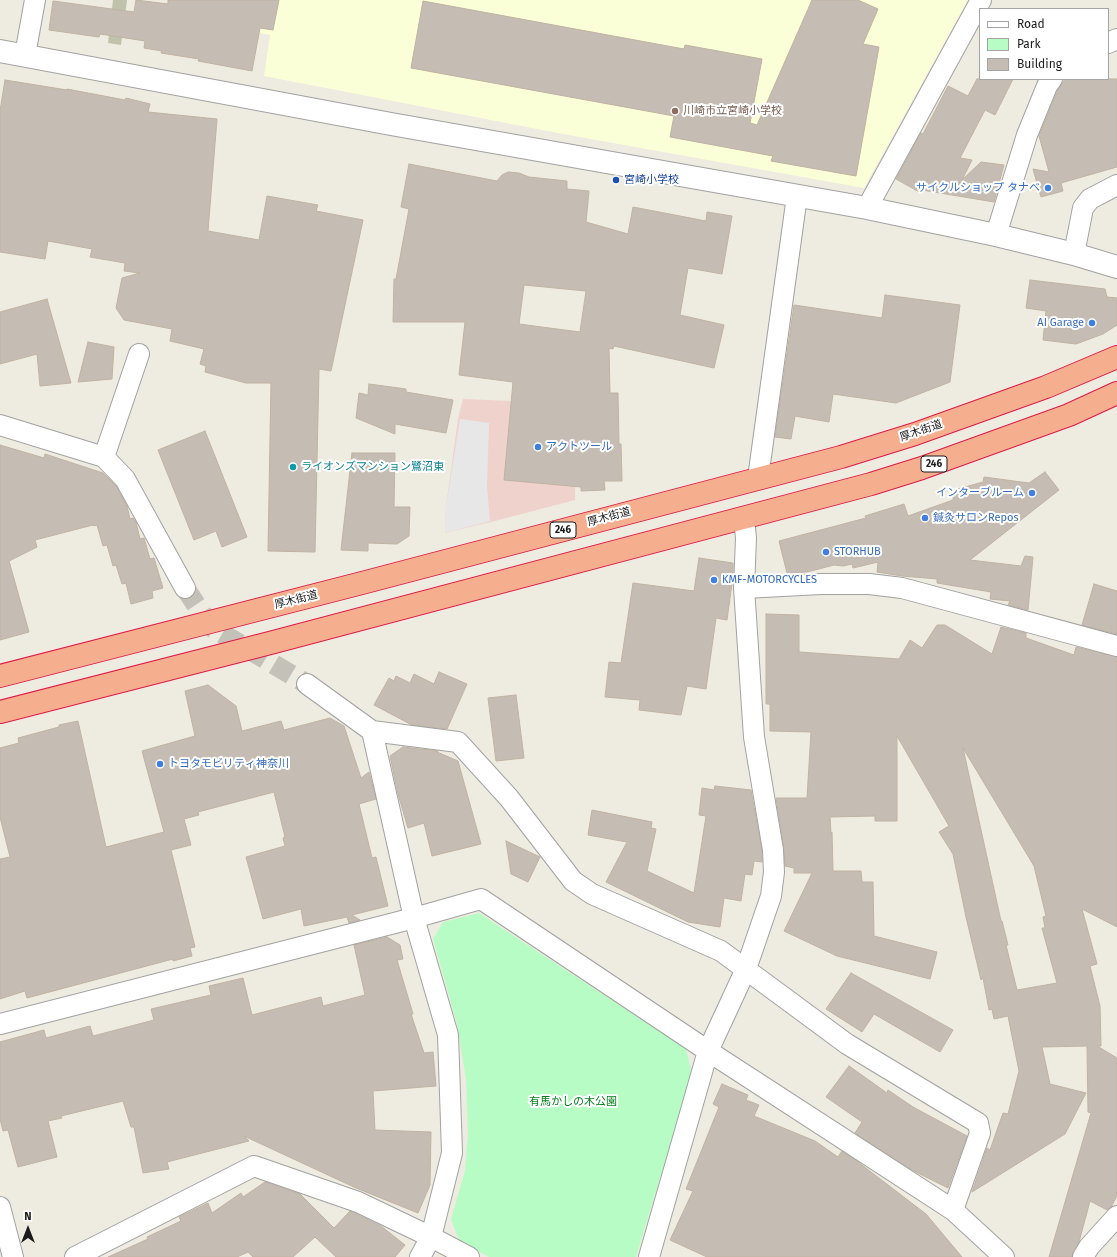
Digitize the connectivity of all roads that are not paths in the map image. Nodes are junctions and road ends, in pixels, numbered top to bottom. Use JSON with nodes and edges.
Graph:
{"nodes":[{"id":1,"x":35,"y":0,"type":"edge"},
{"id":2,"x":980,"y":0,"type":"edge"},
{"id":3,"x":0,"y":51,"type":"edge"},
{"id":4,"x":25,"y":55,"type":"junction"},
{"id":5,"x":1051,"y":80,"type":"edge"},
{"id":6,"x":1117,"y":185,"type":"edge"},
{"id":7,"x":797,"y":196,"type":"junction"},
{"id":8,"x":867,"y":208,"type":"junction"},
{"id":9,"x":996,"y":235,"type":"junction"},
{"id":10,"x":1074,"y":254,"type":"junction"},
{"id":11,"x":1117,"y":267,"type":"edge"},
{"id":12,"x":139,"y":354,"type":"dead end"},
{"id":13,"x":1117,"y":357,"type":"edge"},
{"id":14,"x":1117,"y":393,"type":"edge"},
{"id":15,"x":0,"y":425,"type":"edge"},
{"id":16,"x":104,"y":457,"type":"junction"},
{"id":17,"x":758,"y":478,"type":"junction"},
{"id":18,"x":744,"y":518,"type":"junction"},
{"id":19,"x":185,"y":588,"type":"tunnel mouth"},
{"id":20,"x":744,"y":588,"type":"junction"},
{"id":21,"x":1117,"y":646,"type":"edge"},
{"id":22,"x":0,"y":676,"type":"edge"},
{"id":23,"x":307,"y":684,"type":"tunnel mouth"},
{"id":24,"x":0,"y":712,"type":"edge"},
{"id":25,"x":372,"y":731,"type":"junction"},
{"id":26,"x":414,"y":918,"type":"junction"},
{"id":27,"x":746,"y":968,"type":"junction"},
{"id":28,"x":0,"y":1024,"type":"edge"},
{"id":29,"x":708,"y":1051,"type":"junction"},
{"id":30,"x":0,"y":1207,"type":"edge"},
{"id":31,"x":953,"y":1210,"type":"junction"},
{"id":32,"x":1117,"y":1216,"type":"edge"},
{"id":33,"x":431,"y":1237,"type":"junction"},
{"id":34,"x":13,"y":1257,"type":"edge"},
{"id":35,"x":75,"y":1257,"type":"edge"},
{"id":36,"x":420,"y":1257,"type":"edge"},
{"id":37,"x":469,"y":1257,"type":"edge"},
{"id":38,"x":649,"y":1257,"type":"edge"},
{"id":39,"x":1004,"y":1257,"type":"edge"},
{"id":40,"x":1083,"y":1257,"type":"edge"}],
"edges":[{"from":1,"to":4,"type":"street"},
{"from":2,"to":8,"type":"street"},
{"from":3,"to":4,"type":"street"},
{"from":4,"to":7,"type":"street"},
{"from":5,"to":9,"type":"street"},
{"from":6,"to":10,"type":"street"},
{"from":7,"to":8,"type":"street"},
{"from":7,"to":17,"type":"street"},
{"from":8,"to":9,"type":"street"},
{"from":9,"to":10,"type":"street"},
{"from":10,"to":11,"type":"street"},
{"from":12,"to":16,"type":"street"},
{"from":13,"to":17,"type":"highway","name":"厚木街道","number":"246"},
{"from":14,"to":18,"type":"highway","number":"246"},
{"from":15,"to":16,"type":"street"},
{"from":16,"to":19,"type":"street"},
{"from":17,"to":22,"type":"highway","name":"厚木街道","number":"246"},
{"from":18,"to":20,"type":"street"},
{"from":18,"to":24,"type":"highway","number":"246"},
{"from":20,"to":21,"type":"street"},
{"from":20,"to":27,"type":"street"},
{"from":23,"to":25,"type":"street"},
{"from":25,"to":26,"type":"street"},
{"from":25,"to":27,"type":"street"},
{"from":26,"to":28,"type":"street"},
{"from":26,"to":29,"type":"street"},
{"from":26,"to":33,"type":"street"},
{"from":27,"to":29,"type":"street"},
{"from":27,"to":31,"type":"street"},
{"from":29,"to":31,"type":"street"},
{"from":29,"to":38,"type":"street"},
{"from":30,"to":34,"type":"street"},
{"from":31,"to":39,"type":"street"},
{"from":32,"to":40,"type":"street"},
{"from":33,"to":35,"type":"street"},
{"from":33,"to":36,"type":"street"},
{"from":33,"to":37,"type":"street"}]}
